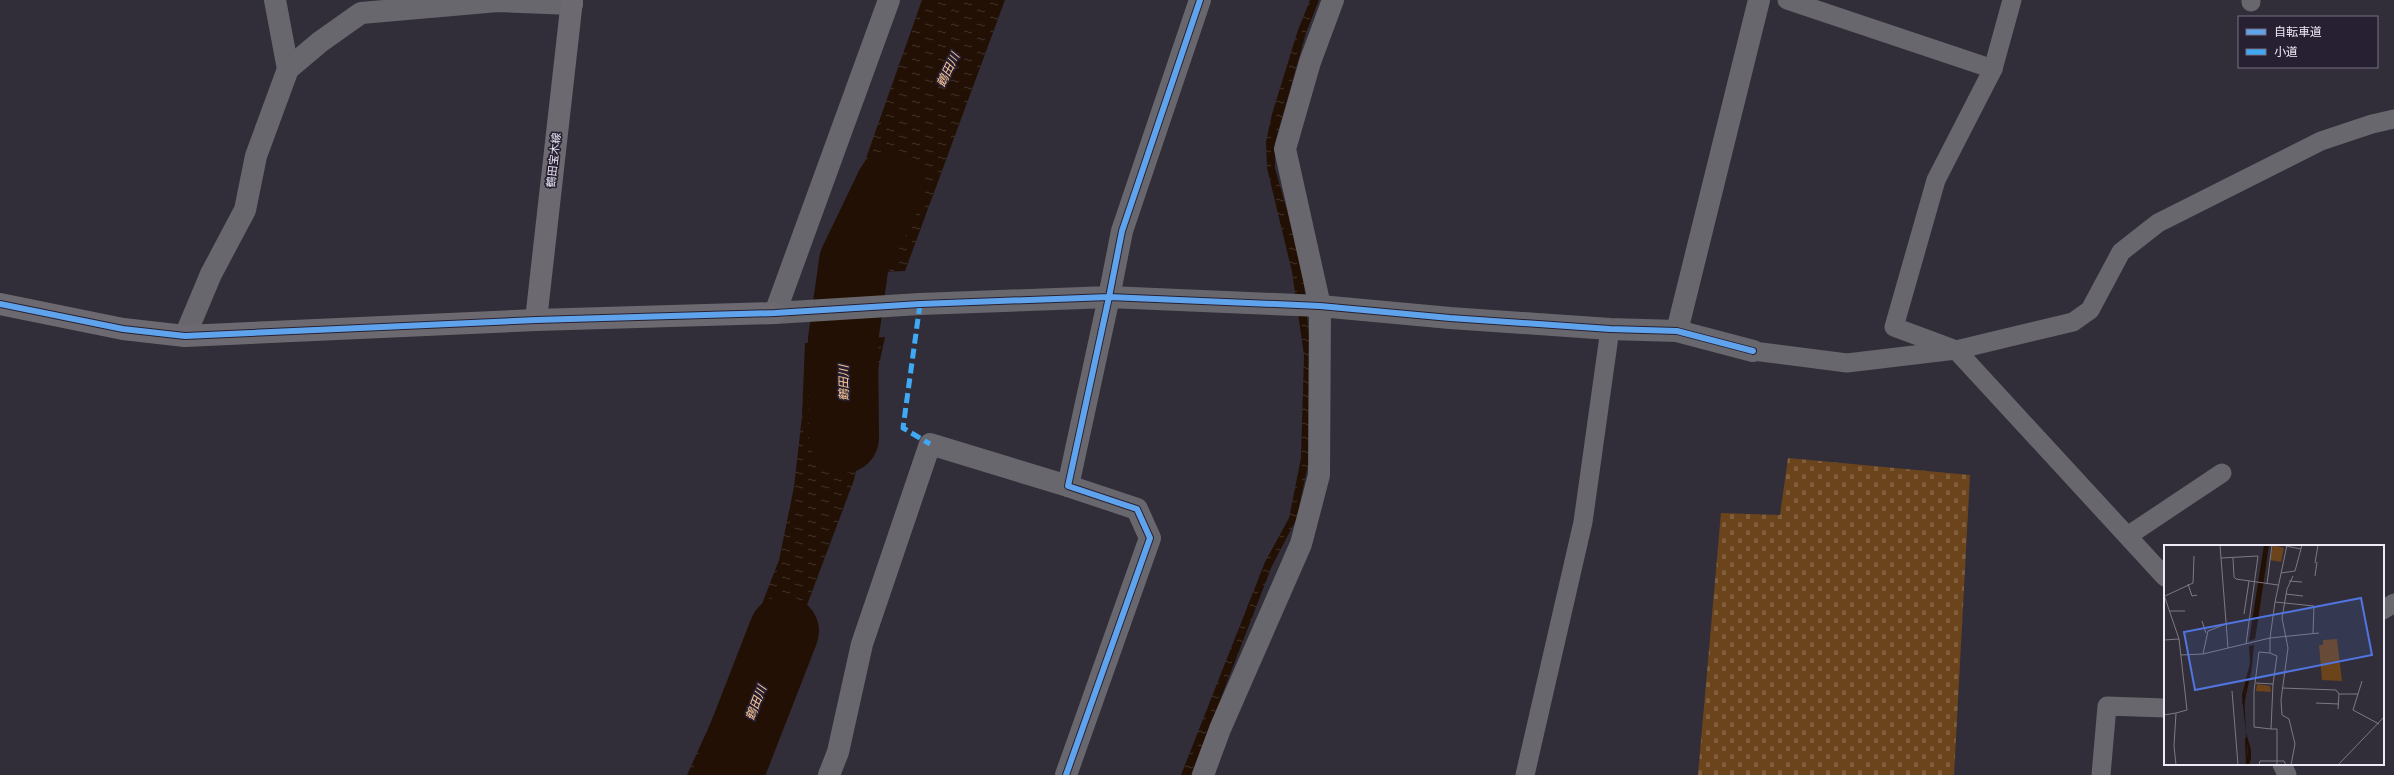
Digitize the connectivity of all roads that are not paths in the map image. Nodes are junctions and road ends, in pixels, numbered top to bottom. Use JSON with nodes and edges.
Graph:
{"nodes":[{"id":1,"x":274,"y":0,"type":"edge"},
{"id":2,"x":889,"y":0,"type":"edge"},
{"id":3,"x":1200,"y":0,"type":"edge"},
{"id":4,"x":1333,"y":0,"type":"edge"},
{"id":5,"x":1760,"y":0,"type":"edge"},
{"id":6,"x":1787,"y":0,"type":"edge"},
{"id":7,"x":2012,"y":0,"type":"edge"},
{"id":8,"x":572,"y":2,"type":"edge"},
{"id":9,"x":288,"y":69,"type":"junction"},
{"id":10,"x":1993,"y":69,"type":"junction"},
{"id":11,"x":2394,"y":119,"type":"edge"},
{"id":12,"x":1109,"y":298,"type":"junction"},
{"id":13,"x":0,"y":304,"type":"edge"},
{"id":14,"x":1320,"y":306,"type":"junction"},
{"id":15,"x":775,"y":313,"type":"junction"},
{"id":16,"x":536,"y":320,"type":"junction"},
{"id":17,"x":1610,"y":329,"type":"junction"},
{"id":18,"x":1676,"y":330,"type":"junction"},
{"id":19,"x":185,"y":336,"type":"junction"},
{"id":20,"x":1956,"y":350,"type":"junction"},
{"id":21,"x":1753,"y":351,"type":"joint"},
{"id":22,"x":2222,"y":473,"type":"dead end"},
{"id":23,"x":1068,"y":486,"type":"junction"},
{"id":24,"x":2129,"y":535,"type":"junction"},
{"id":25,"x":2164,"y":576,"type":"edge"},
{"id":26,"x":2394,"y":603,"type":"edge"},
{"id":27,"x":2384,"y":609,"type":"edge"},
{"id":28,"x":2164,"y":708,"type":"edge"},
{"id":29,"x":2282,"y":765,"type":"edge"},
{"id":30,"x":829,"y":775,"type":"edge"},
{"id":31,"x":1066,"y":775,"type":"edge"},
{"id":32,"x":1203,"y":775,"type":"edge"},
{"id":33,"x":1525,"y":775,"type":"edge"},
{"id":34,"x":2101,"y":775,"type":"edge"},
{"id":35,"x":2287,"y":775,"type":"edge"}],
"edges":[{"from":1,"to":9,"type":"street"},
{"from":2,"to":15,"type":"street"},
{"from":3,"to":12,"type":"street"},
{"from":4,"to":14,"type":"street"},
{"from":5,"to":18,"type":"street"},
{"from":6,"to":10,"type":"lane"},
{"from":7,"to":10,"type":"lane"},
{"from":8,"to":9,"type":"street"},
{"from":8,"to":16,"type":"street","name":"鶴田宝木線"},
{"from":9,"to":19,"type":"street"},
{"from":10,"to":20,"type":"lane"},
{"from":11,"to":20,"type":"lane"},
{"from":12,"to":14,"type":"street"},
{"from":12,"to":15,"type":"street"},
{"from":12,"to":23,"type":"street"},
{"from":13,"to":19,"type":"street"},
{"from":14,"to":17,"type":"street"},
{"from":14,"to":32,"type":"street"},
{"from":15,"to":16,"type":"street"},
{"from":16,"to":19,"type":"street"},
{"from":17,"to":18,"type":"street"},
{"from":17,"to":33,"type":"lane"},
{"from":18,"to":21,"type":"street"},
{"from":20,"to":21,"type":"lane"},
{"from":20,"to":24,"type":"lane"},
{"from":22,"to":24,"type":"lane"},
{"from":23,"to":30,"type":"street"},
{"from":23,"to":31,"type":"street"},
{"from":24,"to":25,"type":"lane"},
{"from":26,"to":27,"type":"lane"},
{"from":28,"to":34,"type":"lane"},
{"from":29,"to":35,"type":"lane"}]}
